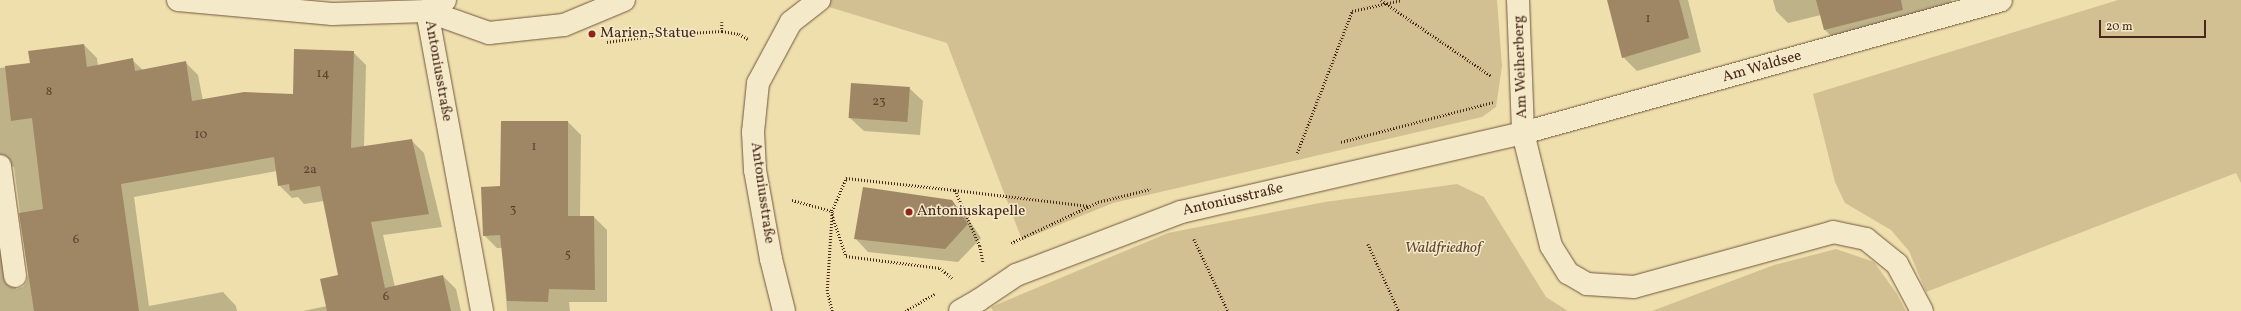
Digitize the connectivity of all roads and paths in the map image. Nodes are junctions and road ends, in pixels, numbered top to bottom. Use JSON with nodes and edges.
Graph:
{"nodes":[{"id":1,"x":178,"y":0,"type":"edge"},
{"id":2,"x":445,"y":0,"type":"edge"},
{"id":3,"x":624,"y":0,"type":"edge"},
{"id":4,"x":819,"y":0,"type":"edge"},
{"id":5,"x":1381,"y":0,"type":"edge"},
{"id":6,"x":1402,"y":0,"type":"edge"},
{"id":7,"x":1518,"y":0,"type":"edge"},
{"id":8,"x":2001,"y":0,"type":"edge"},
{"id":9,"x":1388,"y":3,"type":"junction"},
{"id":10,"x":364,"y":6,"type":"edge"},
{"id":11,"x":427,"y":10,"type":"junction"},
{"id":12,"x":722,"y":22,"type":"dead end"},
{"id":13,"x":722,"y":31,"type":"dead end"},
{"id":14,"x":1523,"y":99,"type":"junction"},
{"id":15,"x":1523,"y":133,"type":"junction"},
{"id":16,"x":1297,"y":153,"type":"dead end"},
{"id":17,"x":0,"y":166,"type":"edge"},
{"id":18,"x":955,"y":190,"type":"junction"},
{"id":19,"x":760,"y":192,"type":"junction"},
{"id":20,"x":1090,"y":206,"type":"dead end"},
{"id":21,"x":832,"y":211,"type":"junction"},
{"id":22,"x":1181,"y":212,"type":"junction"},
{"id":23,"x":1368,"y":244,"type":"dead end"},
{"id":24,"x":984,"y":264,"type":"dead end"},
{"id":25,"x":15,"y":276,"type":"dead end"},
{"id":26,"x":979,"y":300,"type":"junction"},
{"id":27,"x":482,"y":311,"type":"edge"},
{"id":28,"x":784,"y":311,"type":"edge"},
{"id":29,"x":832,"y":311,"type":"edge"},
{"id":30,"x":960,"y":311,"type":"edge"},
{"id":31,"x":1228,"y":311,"type":"edge"},
{"id":32,"x":1399,"y":311,"type":"edge"},
{"id":33,"x":1922,"y":311,"type":"edge"}],
"edges":[{"from":1,"to":10,"type":"street"},
{"from":2,"to":11,"type":"street"},
{"from":3,"to":11,"type":"street","name":"Antoniusstraße"},
{"from":4,"to":19,"type":"street","name":"Antoniusstraße"},
{"from":5,"to":9,"type":"path"},
{"from":6,"to":9,"type":"path"},
{"from":7,"to":14,"type":"street","name":"Am Weiherberg"},
{"from":8,"to":15,"type":"street","name":"Am Waldsee"},
{"from":9,"to":14,"type":"path"},
{"from":9,"to":16,"type":"path"},
{"from":10,"to":11,"type":"street"},
{"from":11,"to":27,"type":"street","name":"Antoniusstraße"},
{"from":12,"to":13,"type":"path"},
{"from":14,"to":15,"type":"street","name":"Am Weiherberg"},
{"from":15,"to":22,"type":"street","name":"Antoniusstraße"},
{"from":15,"to":33,"type":"street","name":"Am Weiherberg"},
{"from":17,"to":25,"type":"street"},
{"from":18,"to":20,"type":"path"},
{"from":18,"to":21,"type":"path"},
{"from":18,"to":24,"type":"path"},
{"from":19,"to":21,"type":"path"},
{"from":19,"to":28,"type":"street","name":"Antoniusstraße"},
{"from":21,"to":26,"type":"path"},
{"from":21,"to":29,"type":"path"},
{"from":22,"to":26,"type":"street","name":"Antoniusstraße"},
{"from":22,"to":31,"type":"path"},
{"from":23,"to":32,"type":"path"},
{"from":26,"to":30,"type":"street","name":"Antoniusstraße"}]}
